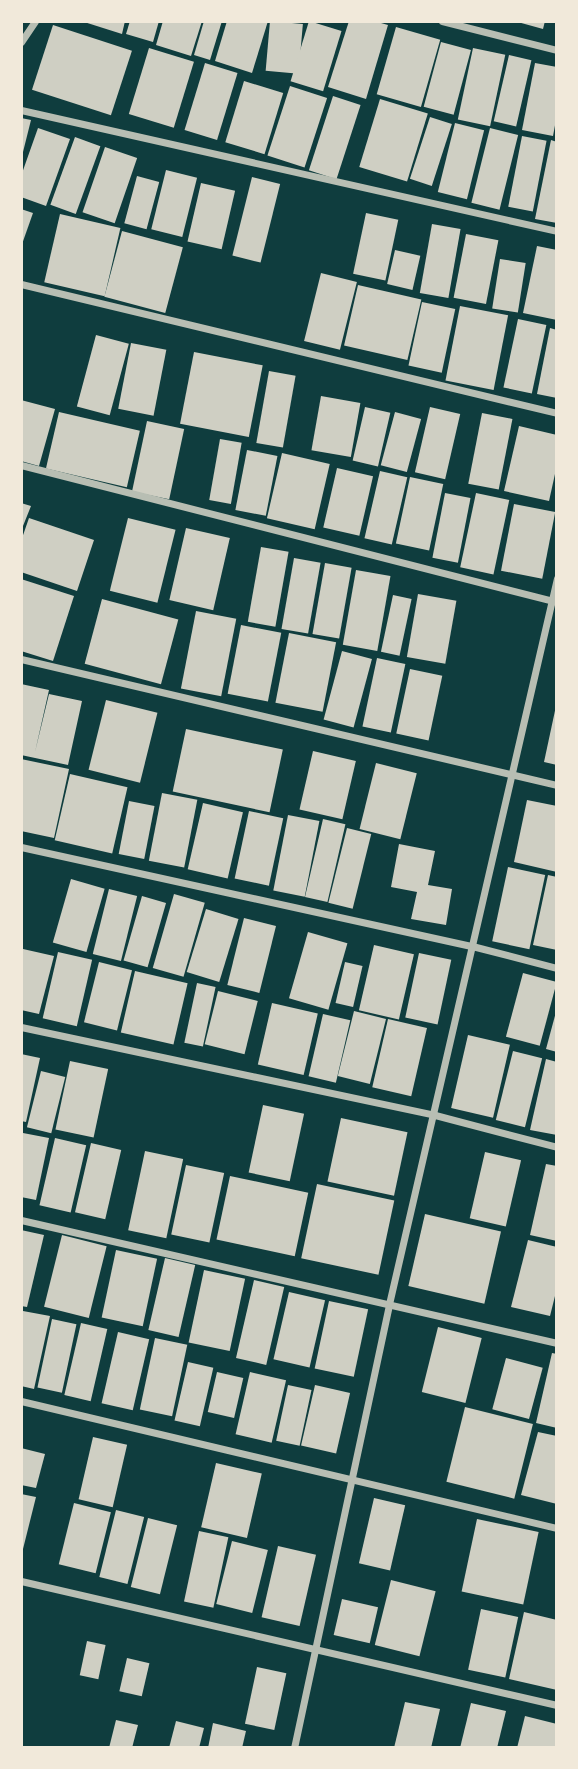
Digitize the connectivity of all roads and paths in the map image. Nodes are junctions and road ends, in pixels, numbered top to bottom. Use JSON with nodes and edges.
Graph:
{"nodes":[{"id":1,"x":35,"y":21,"type":"edge"},
{"id":2,"x":442,"y":21,"type":"edge"},
{"id":3,"x":21,"y":42,"type":"edge"},
{"id":4,"x":557,"y":50,"type":"edge"},
{"id":5,"x":21,"y":110,"type":"edge"},
{"id":6,"x":557,"y":231,"type":"edge"},
{"id":7,"x":21,"y":285,"type":"edge"},
{"id":8,"x":557,"y":413,"type":"edge"},
{"id":9,"x":21,"y":465,"type":"edge"},
{"id":10,"x":557,"y":578,"type":"edge"},
{"id":11,"x":554,"y":601,"type":"edge"},
{"id":12,"x":21,"y":659,"type":"edge"},
{"id":13,"x":511,"y":774,"type":"junction"},
{"id":14,"x":557,"y":785,"type":"edge"},
{"id":15,"x":21,"y":847,"type":"edge"},
{"id":16,"x":471,"y":946,"type":"junction"},
{"id":17,"x":557,"y":968,"type":"edge"},
{"id":18,"x":21,"y":1027,"type":"edge"},
{"id":19,"x":435,"y":1115,"type":"junction"},
{"id":20,"x":557,"y":1147,"type":"edge"},
{"id":21,"x":21,"y":1220,"type":"edge"},
{"id":22,"x":389,"y":1304,"type":"junction"},
{"id":23,"x":557,"y":1343,"type":"edge"},
{"id":24,"x":21,"y":1401,"type":"edge"},
{"id":25,"x":353,"y":1482,"type":"junction"},
{"id":26,"x":557,"y":1528,"type":"edge"},
{"id":27,"x":21,"y":1581,"type":"edge"},
{"id":28,"x":314,"y":1649,"type":"junction"},
{"id":29,"x":557,"y":1705,"type":"edge"},
{"id":30,"x":294,"y":1748,"type":"edge"}],
"edges":[{"from":1,"to":3,"type":"street"},
{"from":2,"to":4,"type":"street"},
{"from":5,"to":6,"type":"street"},
{"from":7,"to":8,"type":"street"},
{"from":9,"to":11,"type":"street"},
{"from":10,"to":11,"type":"street"},
{"from":11,"to":13,"type":"street"},
{"from":12,"to":13,"type":"street"},
{"from":13,"to":14,"type":"street"},
{"from":13,"to":16,"type":"street"},
{"from":15,"to":16,"type":"street"},
{"from":16,"to":17,"type":"street"},
{"from":16,"to":19,"type":"street"},
{"from":18,"to":19,"type":"street"},
{"from":19,"to":20,"type":"street"},
{"from":19,"to":22,"type":"street"},
{"from":21,"to":22,"type":"street"},
{"from":22,"to":23,"type":"street"},
{"from":22,"to":25,"type":"street"},
{"from":24,"to":25,"type":"street"},
{"from":25,"to":26,"type":"street"},
{"from":25,"to":28,"type":"street"},
{"from":27,"to":28,"type":"street"},
{"from":28,"to":29,"type":"street"},
{"from":28,"to":30,"type":"street"}]}
